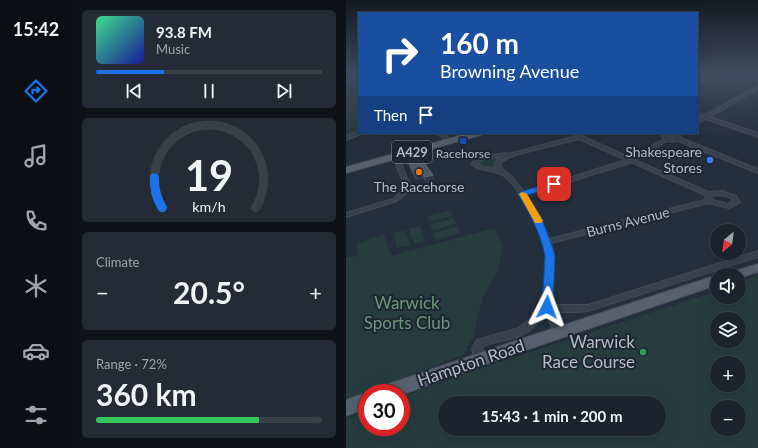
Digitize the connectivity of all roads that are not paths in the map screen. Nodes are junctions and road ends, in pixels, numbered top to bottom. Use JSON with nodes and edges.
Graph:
{"nodes":[{"id":1,"x":743,"y":96,"type":"edge"},
{"id":2,"x":698,"y":114,"type":"edge"},
{"id":3,"x":706,"y":117,"type":"junction"},
{"id":4,"x":698,"y":121,"type":"edge"},
{"id":5,"x":358,"y":132,"type":"edge"},
{"id":6,"x":440,"y":134,"type":"edge"},
{"id":7,"x":475,"y":134,"type":"edge"},
{"id":8,"x":758,"y":135,"type":"edge"},
{"id":9,"x":665,"y":136,"type":"edge"},
{"id":10,"x":677,"y":136,"type":"edge"},
{"id":11,"x":346,"y":138,"type":"edge"},
{"id":12,"x":451,"y":141,"type":"junction"},
{"id":13,"x":513,"y":154,"type":"junction"},
{"id":14,"x":395,"y":156,"type":"junction"},
{"id":15,"x":632,"y":160,"type":"junction"},
{"id":16,"x":346,"y":170,"type":"edge"},
{"id":17,"x":758,"y":171,"type":"edge"},
{"id":18,"x":505,"y":174,"type":"junction"},
{"id":19,"x":522,"y":194,"type":"junction"},
{"id":20,"x":348,"y":212,"type":"edge"},
{"id":21,"x":547,"y":242,"type":"junction"},
{"id":22,"x":758,"y":254,"type":"edge"},
{"id":23,"x":758,"y":268,"type":"edge"},
{"id":24,"x":746,"y":272,"type":"edge"},
{"id":25,"x":710,"y":282,"type":"edge"},
{"id":26,"x":548,"y":310,"type":"junction"},
{"id":27,"x":559,"y":332,"type":"junction"},
{"id":28,"x":478,"y":360,"type":"junction"},
{"id":29,"x":410,"y":384,"type":"edge"},
{"id":30,"x":358,"y":403,"type":"edge"},
{"id":31,"x":346,"y":408,"type":"edge"}],
"edges":[{"from":1,"to":3,"type":"street"},
{"from":2,"to":3,"type":"street"},
{"from":3,"to":4,"type":"street"},
{"from":3,"to":8,"type":"street"},
{"from":5,"to":11,"type":"street"},
{"from":6,"to":12,"type":"street"},
{"from":7,"to":12,"type":"main road","number":"A429"},
{"from":9,"to":10,"type":"street"},
{"from":9,"to":15,"type":"street"},
{"from":10,"to":17,"type":"street"},
{"from":12,"to":14,"type":"main road","number":"A429"},
{"from":13,"to":15,"type":"street"},
{"from":13,"to":18,"type":"street"},
{"from":13,"to":18,"type":"street"},
{"from":14,"to":16,"type":"main road","number":"A429"},
{"from":14,"to":20,"type":"street"},
{"from":15,"to":19,"type":"street"},
{"from":15,"to":21,"type":"street","name":"Burns Avenue"},
{"from":18,"to":19,"type":"street"},
{"from":19,"to":21,"type":"street"},
{"from":21,"to":26,"type":"street"},
{"from":22,"to":26,"type":"street"},
{"from":23,"to":24,"type":"main road"},
{"from":25,"to":27,"type":"main road","name":"Hampton Road"},
{"from":26,"to":27,"type":"street"},
{"from":26,"to":28,"type":"street"},
{"from":27,"to":28,"type":"main road","name":"Hampton Road"},
{"from":28,"to":29,"type":"main road","name":"Hampton Road"},
{"from":30,"to":31,"type":"main road"}]}
